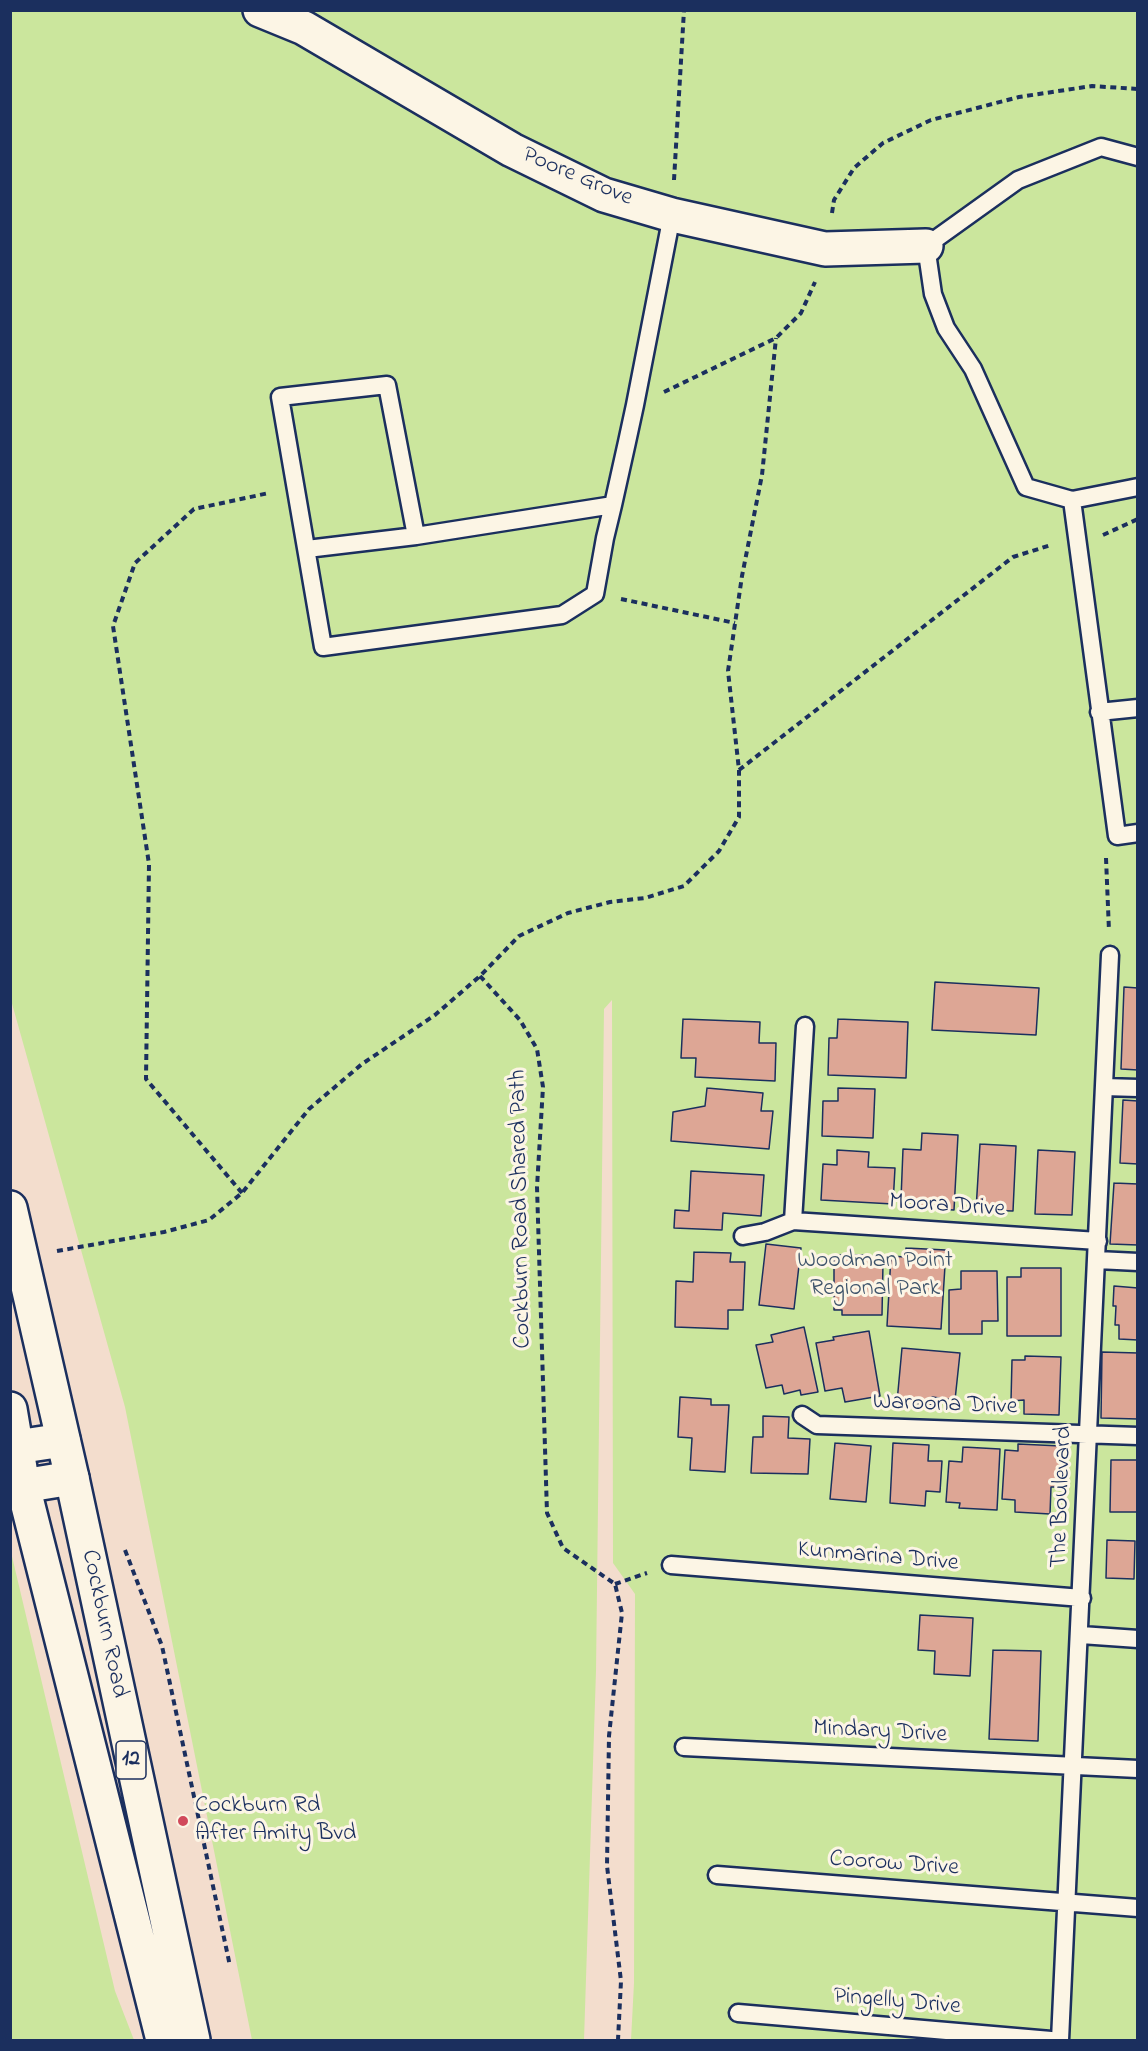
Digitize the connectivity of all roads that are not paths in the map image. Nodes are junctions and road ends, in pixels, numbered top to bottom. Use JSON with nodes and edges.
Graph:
{"nodes":[{"id":1,"x":260,"y":10,"type":"edge"},
{"id":2,"x":1137,"y":157,"type":"edge"},
{"id":3,"x":672,"y":215,"type":"junction"},
{"id":4,"x":926,"y":246,"type":"junction"},
{"id":5,"x":1137,"y":487,"type":"edge"},
{"id":6,"x":1072,"y":500,"type":"junction"},
{"id":7,"x":613,"y":505,"type":"junction"},
{"id":8,"x":416,"y":536,"type":"junction"},
{"id":9,"x":307,"y":549,"type":"junction"},
{"id":10,"x":1137,"y":708,"type":"edge"},
{"id":11,"x":1099,"y":712,"type":"junction"},
{"id":12,"x":1137,"y":833,"type":"edge"},
{"id":13,"x":1110,"y":955,"type":"road end"},
{"id":14,"x":805,"y":1026,"type":"dead end"},
{"id":15,"x":1104,"y":1087,"type":"junction"},
{"id":16,"x":1137,"y":1088,"type":"edge"},
{"id":17,"x":10,"y":1208,"type":"edge"},
{"id":18,"x":793,"y":1221,"type":"junction"},
{"id":19,"x":742,"y":1236,"type":"dead end"},
{"id":20,"x":1098,"y":1241,"type":"junction"},
{"id":21,"x":1097,"y":1260,"type":"junction"},
{"id":22,"x":1137,"y":1262,"type":"edge"},
{"id":23,"x":10,"y":1409,"type":"edge"},
{"id":24,"x":802,"y":1415,"type":"dead end"},
{"id":25,"x":1089,"y":1435,"type":"junction"},
{"id":26,"x":1137,"y":1437,"type":"edge"},
{"id":27,"x":63,"y":1440,"type":"junction"},
{"id":28,"x":13,"y":1448,"type":"edge"},
{"id":29,"x":72,"y":1478,"type":"junction"},
{"id":30,"x":17,"y":1487,"type":"edge"},
{"id":31,"x":670,"y":1565,"type":"road end"},
{"id":32,"x":1082,"y":1598,"type":"junction"},
{"id":33,"x":1081,"y":1635,"type":"junction"},
{"id":34,"x":1137,"y":1639,"type":"edge"},
{"id":35,"x":684,"y":1747,"type":"dead end"},
{"id":36,"x":1074,"y":1766,"type":"junction"},
{"id":37,"x":1137,"y":1769,"type":"edge"},
{"id":38,"x":717,"y":1875,"type":"dead end"},
{"id":39,"x":1067,"y":1903,"type":"junction"},
{"id":40,"x":1137,"y":1908,"type":"edge"},
{"id":41,"x":738,"y":2013,"type":"dead end"},
{"id":42,"x":163,"y":2040,"type":"edge"},
{"id":43,"x":193,"y":2040,"type":"edge"},
{"id":44,"x":1051,"y":2040,"type":"edge"},
{"id":45,"x":1060,"y":2040,"type":"edge"}],
"edges":[{"from":1,"to":3,"type":"main road","name":"Poore Grove"},
{"from":2,"to":4,"type":"lane"},
{"from":3,"to":4,"type":"main road","name":"Poore Grove"},
{"from":3,"to":7,"type":"lane"},
{"from":4,"to":6,"type":"lane"},
{"from":5,"to":6,"type":"lane"},
{"from":6,"to":11,"type":"lane"},
{"from":7,"to":8,"type":"lane"},
{"from":7,"to":9,"type":"lane"},
{"from":8,"to":9,"type":"lane"},
{"from":8,"to":9,"type":"lane"},
{"from":10,"to":11,"type":"lane"},
{"from":11,"to":12,"type":"lane"},
{"from":13,"to":15,"type":"lane","name":"The Boulevard"},
{"from":14,"to":18,"type":"lane"},
{"from":15,"to":16,"type":"lane"},
{"from":15,"to":20,"type":"lane","name":"The Boulevard"},
{"from":17,"to":27,"type":"main road","name":"Cockburn Road","number":"12"},
{"from":18,"to":19,"type":"lane","name":"Moora Drive"},
{"from":18,"to":20,"type":"lane","name":"Moora Drive"},
{"from":20,"to":21,"type":"lane","name":"The Boulevard"},
{"from":21,"to":22,"type":"lane"},
{"from":21,"to":25,"type":"lane","name":"The Boulevard"},
{"from":23,"to":28,"type":"main road","name":"Cockburn Road","number":"12"},
{"from":24,"to":25,"type":"lane","name":"Waroona Drive"},
{"from":25,"to":26,"type":"lane","name":"Waroona Drive"},
{"from":25,"to":32,"type":"lane","name":"The Boulevard"},
{"from":27,"to":28,"type":"main road"},
{"from":27,"to":29,"type":"main road","name":"Cockburn Road","number":"12"},
{"from":28,"to":30,"type":"main road","name":"Cockburn Road","number":"12"},
{"from":29,"to":30,"type":"main road"},
{"from":29,"to":43,"type":"main road","name":"Cockburn Road","number":"12"},
{"from":30,"to":42,"type":"main road","name":"Cockburn Road","number":"12"},
{"from":31,"to":32,"type":"lane","name":"Kunmarina Drive"},
{"from":32,"to":33,"type":"lane","name":"The Boulevard"},
{"from":33,"to":34,"type":"lane"},
{"from":33,"to":36,"type":"lane","name":"The Boulevard"},
{"from":35,"to":36,"type":"lane","name":"Mindary Drive"},
{"from":36,"to":37,"type":"lane","name":"Mindary Drive"},
{"from":36,"to":39,"type":"lane","name":"The Boulevard"},
{"from":38,"to":39,"type":"lane","name":"Coorow Drive"},
{"from":39,"to":40,"type":"lane","name":"Coorow Drive"},
{"from":39,"to":45,"type":"lane","name":"The Boulevard"},
{"from":41,"to":44,"type":"lane","name":"Pingelly Drive"}]}
